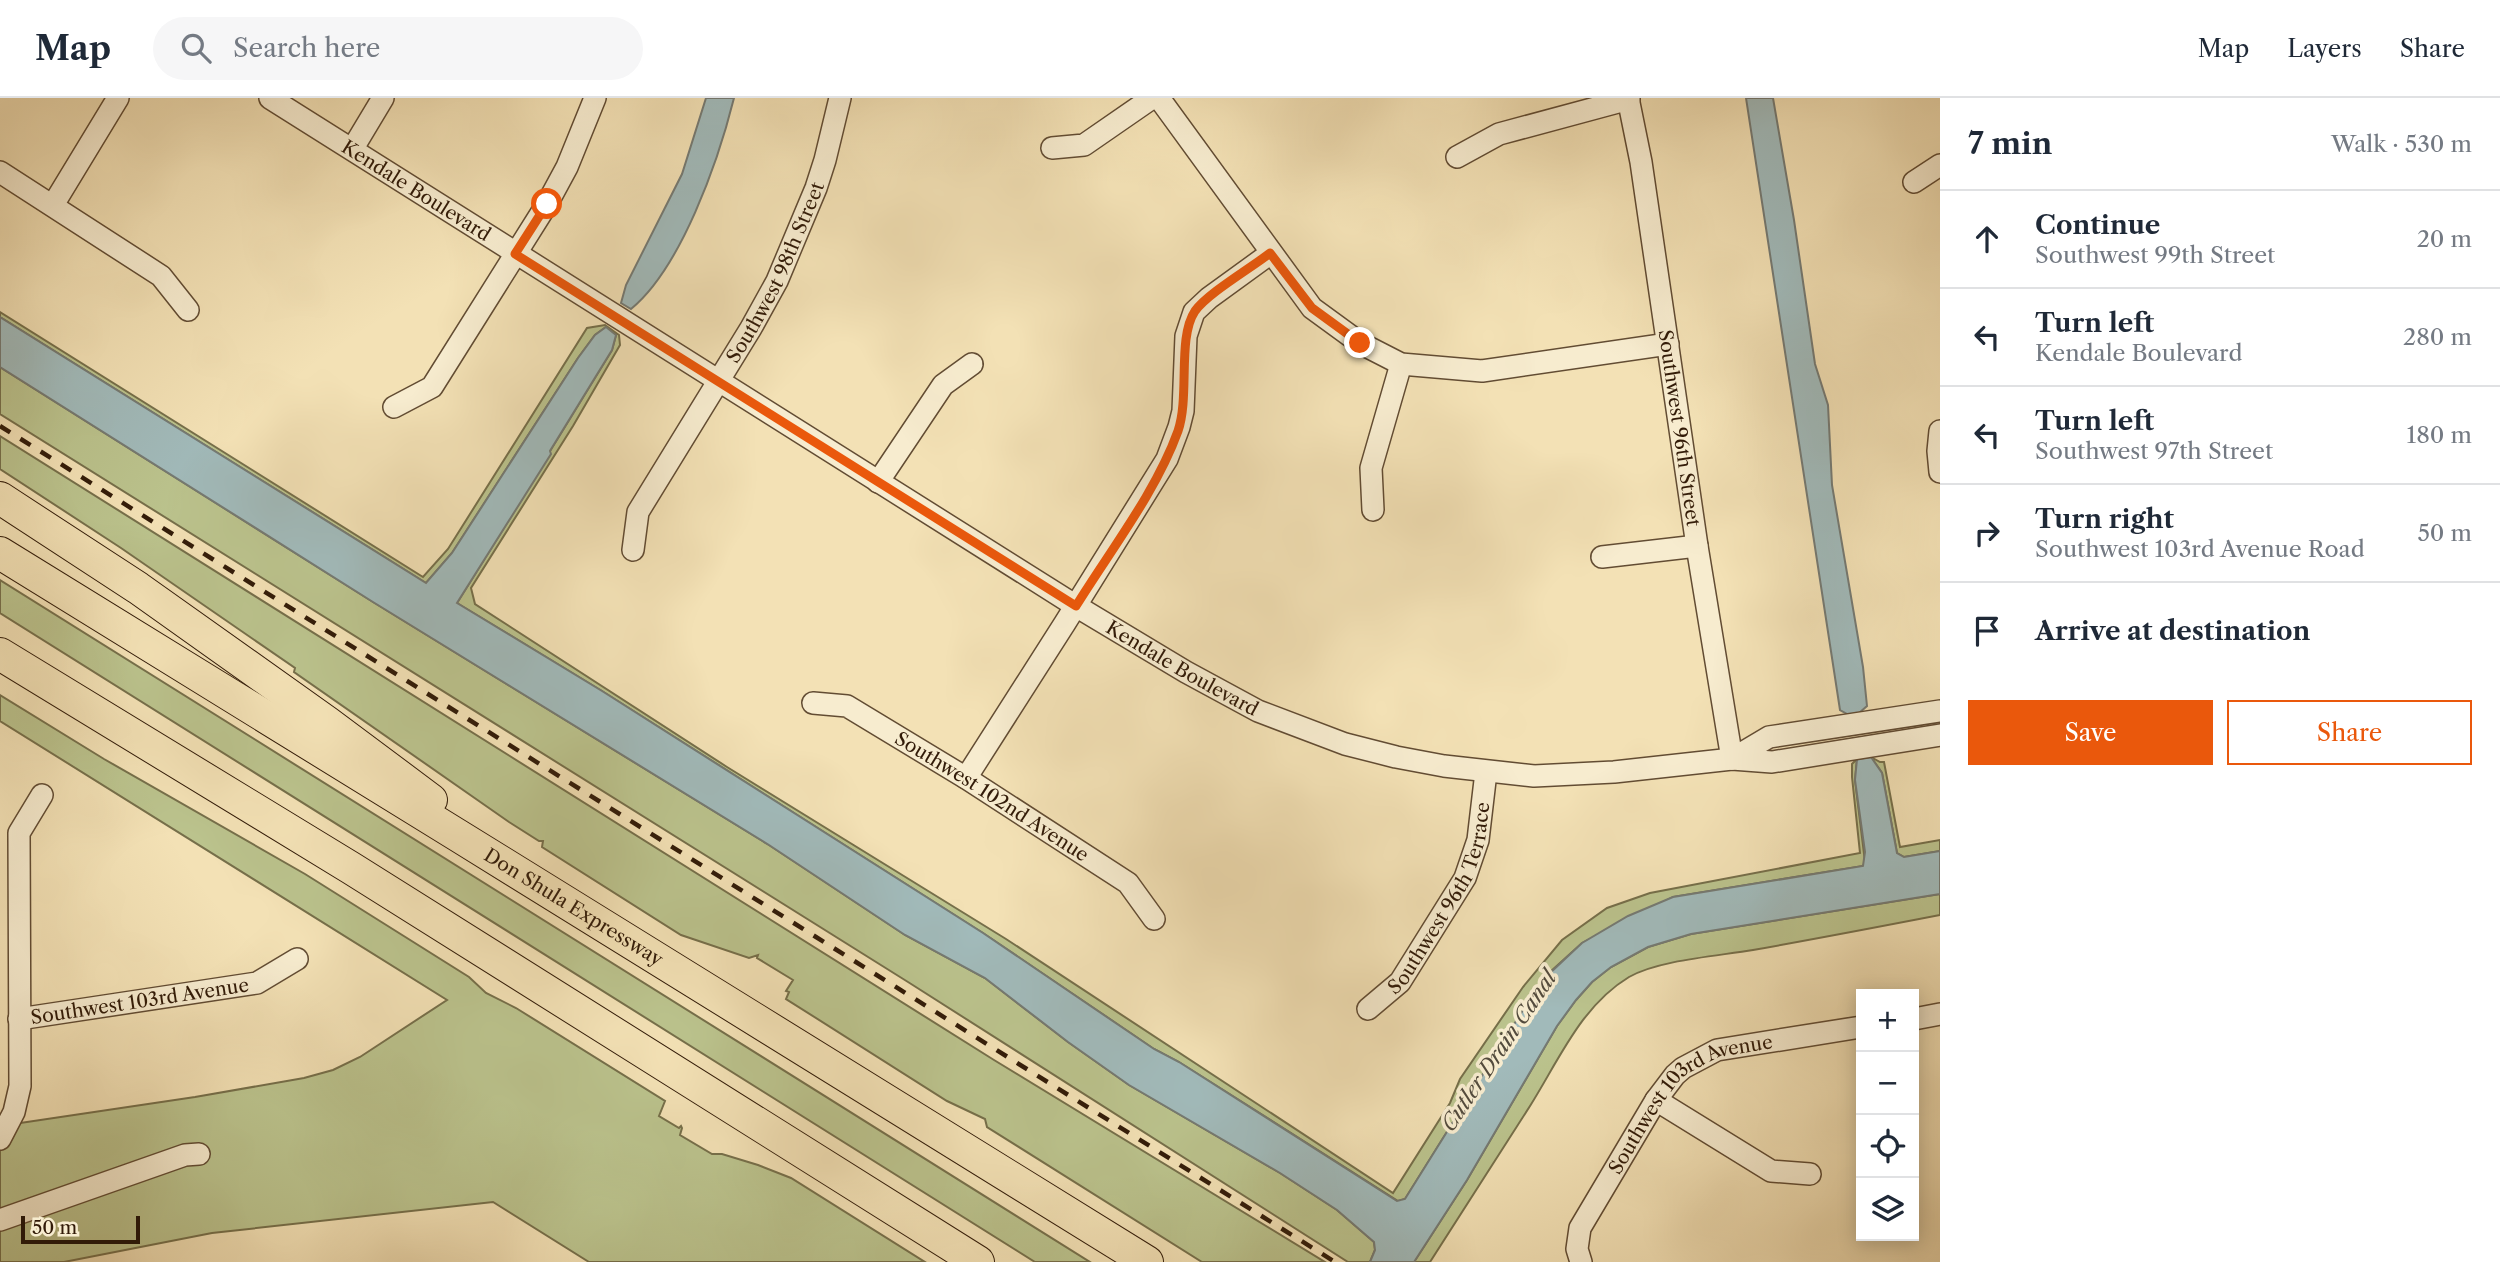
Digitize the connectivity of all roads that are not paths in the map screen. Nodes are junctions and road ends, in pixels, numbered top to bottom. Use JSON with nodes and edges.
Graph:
{"nodes":[{"id":1,"x":118,"y":98,"type":"edge"},
{"id":2,"x":270,"y":98,"type":"edge"},
{"id":3,"x":383,"y":98,"type":"edge"},
{"id":4,"x":595,"y":98,"type":"edge"},
{"id":5,"x":840,"y":98,"type":"edge"},
{"id":6,"x":1152,"y":98,"type":"edge"},
{"id":7,"x":1159,"y":98,"type":"edge"},
{"id":8,"x":1629,"y":99,"type":"edge"},
{"id":9,"x":353,"y":148,"type":"junction"},
{"id":10,"x":1052,"y":148,"type":"dead end"},
{"id":11,"x":1457,"y":157,"type":"dead end"},
{"id":12,"x":1940,"y":165,"type":"edge"},
{"id":13,"x":0,"y":172,"type":"edge"},
{"id":14,"x":1914,"y":182,"type":"dead end"},
{"id":15,"x":53,"y":205,"type":"junction"},
{"id":16,"x":1270,"y":253,"type":"junction"},
{"id":17,"x":515,"y":254,"type":"junction"},
{"id":18,"x":188,"y":310,"type":"dead end"},
{"id":19,"x":1668,"y":344,"type":"junction"},
{"id":20,"x":972,"y":364,"type":"dead end"},
{"id":21,"x":1401,"y":364,"type":"junction"},
{"id":22,"x":718,"y":381,"type":"junction"},
{"id":23,"x":394,"y":407,"type":"dead end"},
{"id":24,"x":1940,"y":431,"type":"edge"},
{"id":25,"x":1940,"y":472,"type":"edge"},
{"id":26,"x":878,"y":482,"type":"junction"},
{"id":27,"x":0,"y":498,"type":"edge"},
{"id":28,"x":1373,"y":510,"type":"dead end"},
{"id":29,"x":1697,"y":545,"type":"junction"},
{"id":30,"x":633,"y":550,"type":"dead end"},
{"id":31,"x":0,"y":553,"type":"edge"},
{"id":32,"x":1602,"y":557,"type":"dead end"},
{"id":33,"x":1076,"y":606,"type":"junction"},
{"id":34,"x":0,"y":653,"type":"edge"},
{"id":35,"x":813,"y":703,"type":"dead end"},
{"id":36,"x":1940,"y":711,"type":"edge"},
{"id":37,"x":1940,"y":736,"type":"edge"},
{"id":38,"x":1732,"y":759,"type":"junction"},
{"id":39,"x":1486,"y":772,"type":"junction"},
{"id":40,"x":965,"y":778,"type":"junction"},
{"id":41,"x":42,"y":795,"type":"dead end"},
{"id":42,"x":505,"y":866,"type":"junction"},
{"id":43,"x":1154,"y":919,"type":"dead end"},
{"id":44,"x":297,"y":959,"type":"dead end"},
{"id":45,"x":1368,"y":1009,"type":"dead end"},
{"id":46,"x":1940,"y":1014,"type":"edge"},
{"id":47,"x":1919,"y":1018,"type":"edge"},
{"id":48,"x":19,"y":1019,"type":"junction"},
{"id":49,"x":1856,"y":1028,"type":"edge"},
{"id":50,"x":1656,"y":1100,"type":"junction"},
{"id":51,"x":0,"y":1139,"type":"edge"},
{"id":52,"x":199,"y":1154,"type":"dead end"},
{"id":53,"x":1810,"y":1174,"type":"dead end"},
{"id":54,"x":0,"y":1220,"type":"edge"},
{"id":55,"x":1580,"y":1257,"type":"edge"},
{"id":56,"x":978,"y":1262,"type":"edge"},
{"id":57,"x":1147,"y":1262,"type":"edge"}],
"edges":[{"from":1,"to":15,"type":"street"},
{"from":2,"to":9,"type":"street","name":"Kendale Boulevard"},
{"from":3,"to":9,"type":"street"},
{"from":4,"to":17,"type":"street"},
{"from":5,"to":22,"type":"street","name":"Southwest 98th Street"},
{"from":6,"to":10,"type":"street"},
{"from":7,"to":16,"type":"street"},
{"from":8,"to":11,"type":"street"},
{"from":8,"to":19,"type":"street","name":"Southwest 96th Street"},
{"from":9,"to":17,"type":"street","name":"Kendale Boulevard"},
{"from":12,"to":14,"type":"street"},
{"from":13,"to":15,"type":"street"},
{"from":15,"to":18,"type":"street"},
{"from":16,"to":21,"type":"street"},
{"from":16,"to":33,"type":"street"},
{"from":17,"to":22,"type":"street","name":"Kendale Boulevard"},
{"from":17,"to":23,"type":"street"},
{"from":19,"to":21,"type":"street"},
{"from":19,"to":29,"type":"street","name":"Southwest 96th Street"},
{"from":20,"to":26,"type":"street"},
{"from":21,"to":28,"type":"street"},
{"from":22,"to":26,"type":"street","name":"Kendale Boulevard"},
{"from":22,"to":30,"type":"street","name":"Southwest 98th Street"},
{"from":24,"to":25,"type":"street"},
{"from":26,"to":33,"type":"street","name":"Kendale Boulevard"},
{"from":27,"to":42,"type":"highway"},
{"from":29,"to":32,"type":"street"},
{"from":29,"to":38,"type":"street","name":"Southwest 96th Street"},
{"from":31,"to":42,"type":"highway","name":"Don Shula Expressway"},
{"from":33,"to":39,"type":"street","name":"Kendale Boulevard"},
{"from":33,"to":40,"type":"street"},
{"from":34,"to":56,"type":"highway"},
{"from":35,"to":40,"type":"street","name":"Southwest 102nd Avenue"},
{"from":36,"to":38,"type":"street","name":"Kendale Boulevard"},
{"from":37,"to":38,"type":"street","name":"Kendale Boulevard"},
{"from":38,"to":39,"type":"street","name":"Kendale Boulevard"},
{"from":39,"to":45,"type":"street","name":"Southwest 96th Terrace"},
{"from":40,"to":43,"type":"street","name":"Southwest 102nd Avenue"},
{"from":41,"to":48,"type":"street"},
{"from":42,"to":57,"type":"highway","name":"Don Shula Expressway"},
{"from":44,"to":48,"type":"street","name":"Southwest 103rd Avenue"},
{"from":46,"to":47,"type":"street"},
{"from":48,"to":51,"type":"street"},
{"from":49,"to":50,"type":"street","name":"Southwest 103rd Avenue"},
{"from":50,"to":53,"type":"street"},
{"from":50,"to":55,"type":"street","name":"Southwest 103rd Avenue"},
{"from":52,"to":54,"type":"street"}]}
